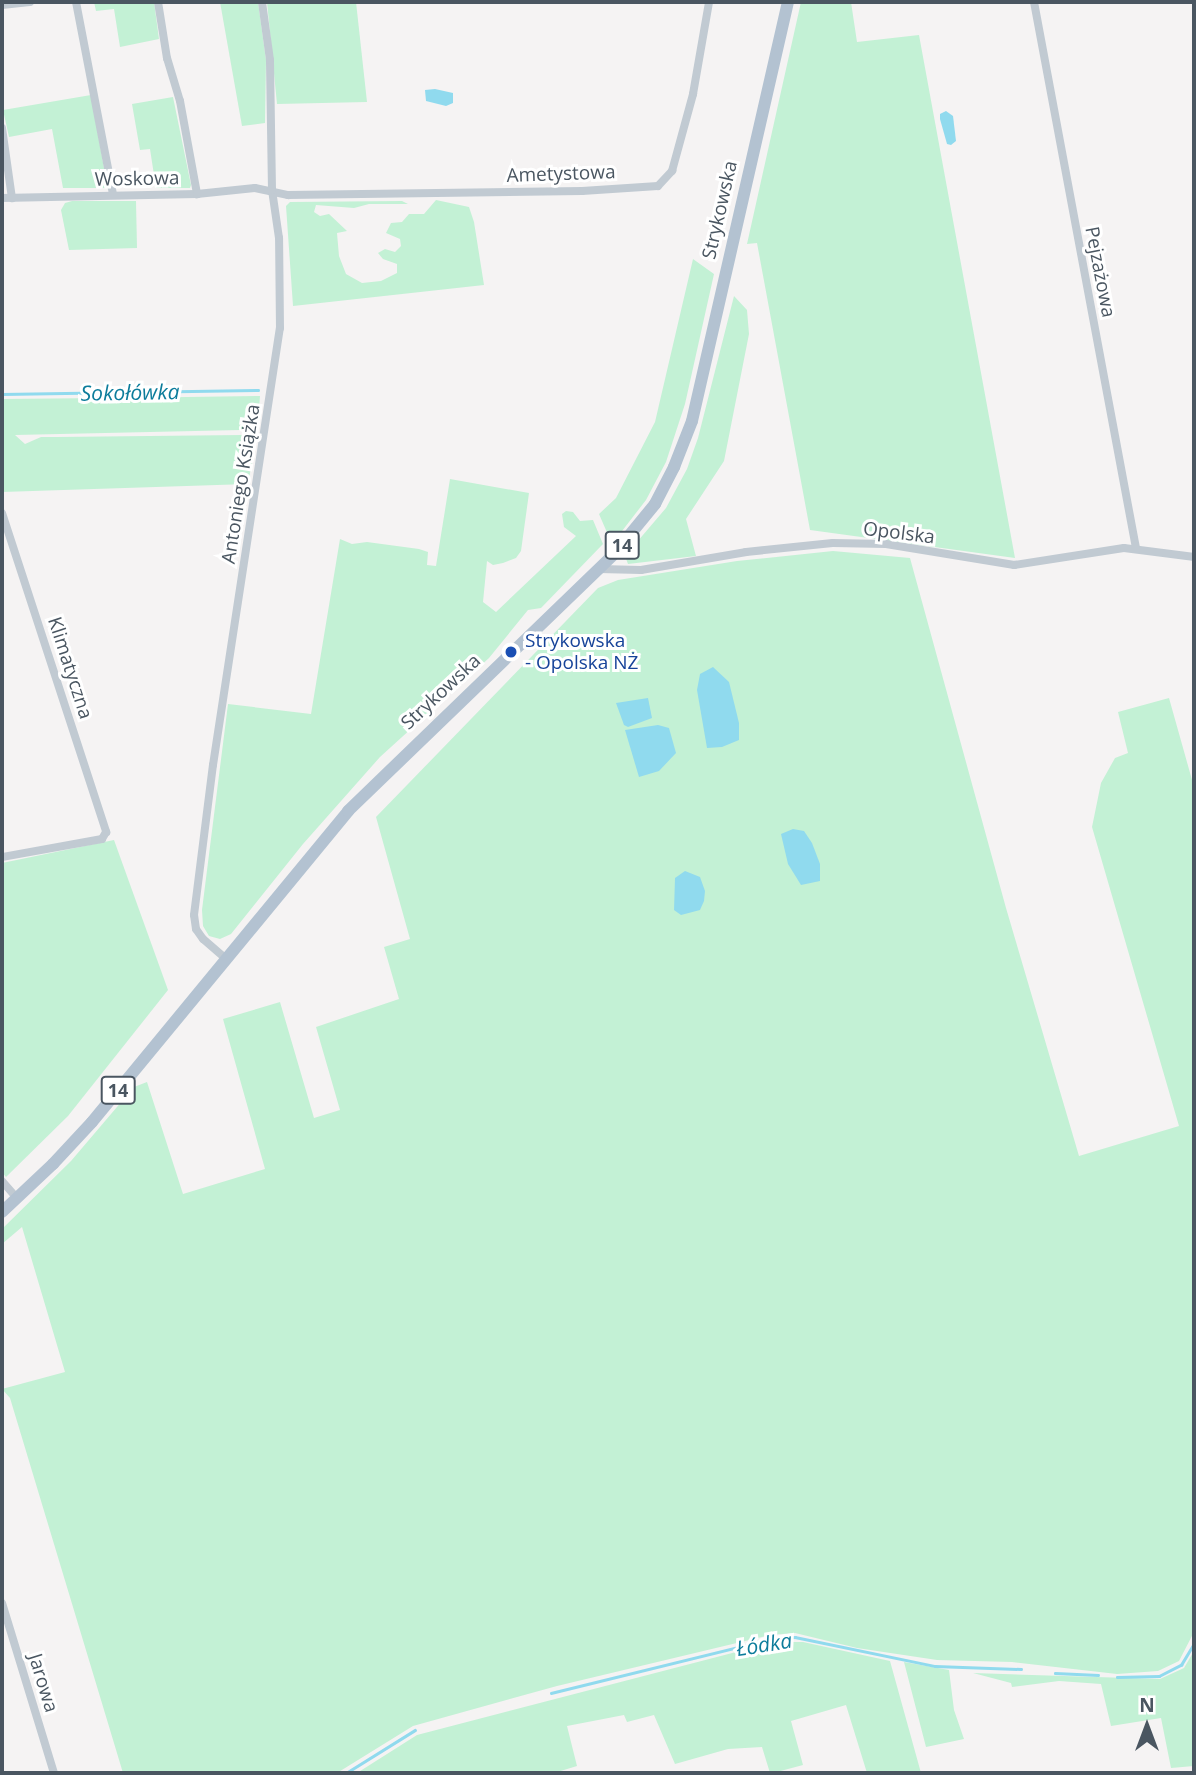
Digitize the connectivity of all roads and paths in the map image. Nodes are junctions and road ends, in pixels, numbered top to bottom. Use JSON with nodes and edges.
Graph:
{"nodes":[{"id":1,"x":30,"y":2,"type":"edge"},
{"id":2,"x":76,"y":2,"type":"edge"},
{"id":3,"x":158,"y":2,"type":"edge"},
{"id":4,"x":262,"y":2,"type":"edge"},
{"id":5,"x":709,"y":2,"type":"edge"},
{"id":6,"x":788,"y":2,"type":"edge"},
{"id":7,"x":1034,"y":2,"type":"edge"},
{"id":8,"x":2,"y":5,"type":"edge"},
{"id":9,"x":2,"y":128,"type":"edge"},
{"id":10,"x":272,"y":190,"type":"junction"},
{"id":11,"x":113,"y":194,"type":"junction"},
{"id":12,"x":197,"y":194,"type":"junction"},
{"id":13,"x":2,"y":198,"type":"edge"},
{"id":14,"x":12,"y":198,"type":"junction"},
{"id":15,"x":2,"y":513,"type":"edge"},
{"id":16,"x":1136,"y":548,"type":"junction"},
{"id":17,"x":1194,"y":557,"type":"edge"},
{"id":18,"x":599,"y":569,"type":"junction"},
{"id":19,"x":2,"y":857,"type":"edge"},
{"id":20,"x":225,"y":958,"type":"junction"},
{"id":21,"x":2,"y":1181,"type":"edge"},
{"id":22,"x":17,"y":1198,"type":"junction"},
{"id":23,"x":2,"y":1212,"type":"edge"},
{"id":24,"x":2,"y":1602,"type":"edge"},
{"id":25,"x":54,"y":1773,"type":"edge"}],
"edges":[{"from":1,"to":8,"type":"street"},
{"from":2,"to":11,"type":"street"},
{"from":3,"to":12,"type":"street"},
{"from":4,"to":10,"type":"street","name":"Antoniego Książka"},
{"from":5,"to":10,"type":"street","name":"Ametystowa"},
{"from":6,"to":18,"type":"main road","name":"Strykowska","number":"14"},
{"from":7,"to":16,"type":"street","name":"Pejzażowa"},
{"from":9,"to":14,"type":"street"},
{"from":10,"to":12,"type":"street","name":"Woskowa"},
{"from":10,"to":20,"type":"street","name":"Antoniego Książka"},
{"from":11,"to":12,"type":"street","name":"Woskowa"},
{"from":11,"to":14,"type":"street","name":"Woskowa"},
{"from":13,"to":14,"type":"street","name":"Woskowa"},
{"from":15,"to":19,"type":"street","name":"Klimatyczna"},
{"from":16,"to":17,"type":"street","name":"Opolska"},
{"from":16,"to":18,"type":"street","name":"Opolska"},
{"from":18,"to":20,"type":"main road","name":"Strykowska","number":"14"},
{"from":20,"to":22,"type":"main road","name":"Strykowska","number":"14"},
{"from":21,"to":22,"type":"street"},
{"from":22,"to":23,"type":"main road","name":"Strykowska","number":"14"},
{"from":24,"to":25,"type":"street","name":"Jarowa"}]}
